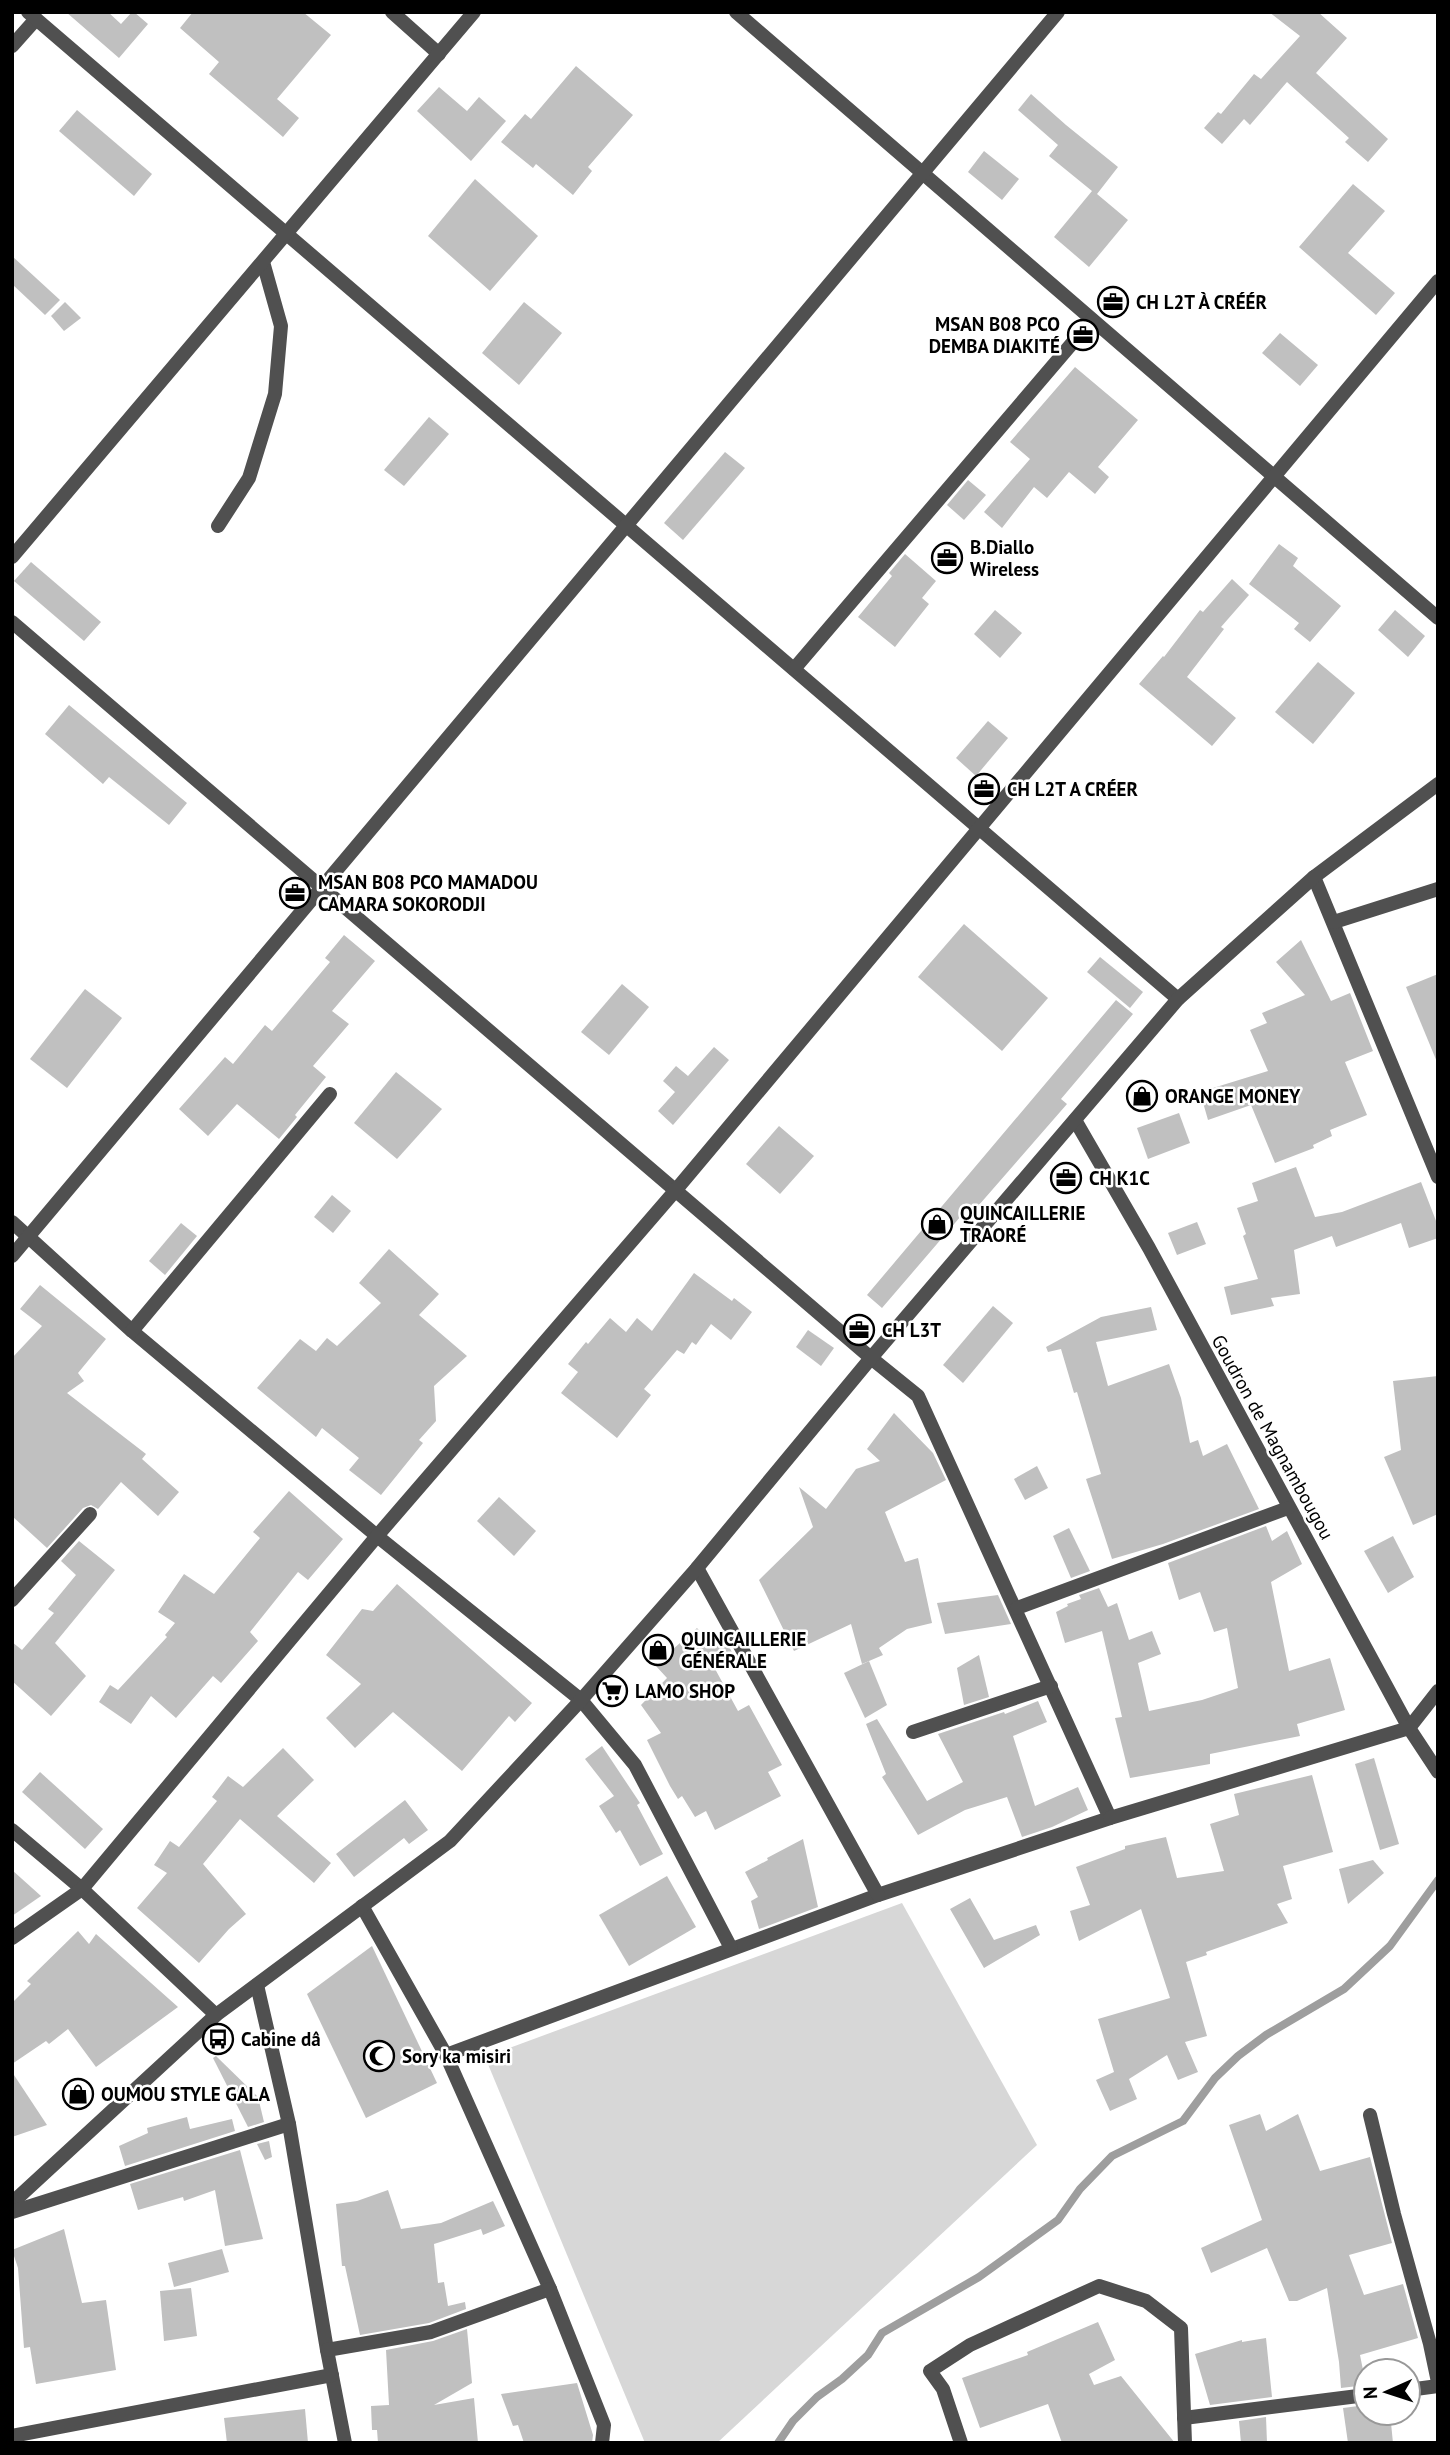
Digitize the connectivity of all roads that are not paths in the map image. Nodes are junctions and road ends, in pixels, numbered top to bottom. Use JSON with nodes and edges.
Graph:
{"nodes":[{"id":1,"x":392,"y":12,"type":"edge"},
{"id":2,"x":474,"y":12,"type":"edge"},
{"id":3,"x":736,"y":12,"type":"edge"},
{"id":4,"x":1058,"y":12,"type":"edge"},
{"id":5,"x":32,"y":16,"type":"edge"},
{"id":6,"x":12,"y":46,"type":"edge"},
{"id":7,"x":439,"y":54,"type":"junction"},
{"id":8,"x":923,"y":173,"type":"junction"},
{"id":9,"x":287,"y":234,"type":"junction"},
{"id":10,"x":263,"y":262,"type":"junction"},
{"id":11,"x":1438,"y":281,"type":"edge"},
{"id":12,"x":1092,"y":320,"type":"junction"},
{"id":13,"x":1274,"y":476,"type":"junction"},
{"id":14,"x":626,"y":525,"type":"junction"},
{"id":15,"x":218,"y":526,"type":"dead end"},
{"id":16,"x":12,"y":557,"type":"edge"},
{"id":17,"x":1438,"y":618,"type":"edge"},
{"id":18,"x":12,"y":622,"type":"edge"},
{"id":19,"x":794,"y":669,"type":"junction"},
{"id":20,"x":1438,"y":784,"type":"edge"},
{"id":21,"x":979,"y":828,"type":"junction"},
{"id":22,"x":1314,"y":877,"type":"junction"},
{"id":23,"x":322,"y":888,"type":"junction"},
{"id":24,"x":1438,"y":889,"type":"edge"},
{"id":25,"x":1334,"y":922,"type":"junction"},
{"id":26,"x":1178,"y":999,"type":"junction"},
{"id":27,"x":330,"y":1094,"type":"dead end"},
{"id":28,"x":1075,"y":1120,"type":"junction"},
{"id":29,"x":1438,"y":1176,"type":"edge"},
{"id":30,"x":675,"y":1191,"type":"junction"},
{"id":31,"x":12,"y":1222,"type":"edge"},
{"id":32,"x":29,"y":1236,"type":"junction"},
{"id":33,"x":12,"y":1256,"type":"edge"},
{"id":34,"x":132,"y":1331,"type":"junction"},
{"id":35,"x":871,"y":1358,"type":"junction"},
{"id":36,"x":1288,"y":1508,"type":"junction"},
{"id":37,"x":90,"y":1514,"type":"dead end"},
{"id":38,"x":377,"y":1536,"type":"junction"},
{"id":39,"x":697,"y":1567,"type":"junction"},
{"id":40,"x":12,"y":1600,"type":"edge"},
{"id":41,"x":1017,"y":1608,"type":"junction"},
{"id":42,"x":1051,"y":1685,"type":"junction"},
{"id":43,"x":1438,"y":1691,"type":"edge"},
{"id":44,"x":581,"y":1700,"type":"junction"},
{"id":45,"x":1409,"y":1728,"type":"junction"},
{"id":46,"x":913,"y":1732,"type":"dead end"},
{"id":47,"x":1438,"y":1772,"type":"edge"},
{"id":48,"x":1110,"y":1818,"type":"junction"},
{"id":49,"x":12,"y":1830,"type":"edge"},
{"id":50,"x":82,"y":1889,"type":"junction"},
{"id":51,"x":878,"y":1895,"type":"junction"},
{"id":52,"x":362,"y":1906,"type":"junction"},
{"id":53,"x":12,"y":1938,"type":"edge"},
{"id":54,"x":731,"y":1948,"type":"junction"},
{"id":55,"x":257,"y":1985,"type":"junction"},
{"id":56,"x":216,"y":2015,"type":"junction"},
{"id":57,"x":446,"y":2055,"type":"junction"},
{"id":58,"x":1370,"y":2115,"type":"dead end"},
{"id":59,"x":289,"y":2124,"type":"junction"},
{"id":60,"x":12,"y":2203,"type":"edge"},
{"id":61,"x":12,"y":2212,"type":"edge"},
{"id":62,"x":550,"y":2288,"type":"junction"},
{"id":63,"x":1434,"y":2343,"type":"edge"},
{"id":64,"x":327,"y":2350,"type":"junction"},
{"id":65,"x":332,"y":2375,"type":"junction"},
{"id":66,"x":1438,"y":2384,"type":"edge"},
{"id":67,"x":1352,"y":2397,"type":"edge"},
{"id":68,"x":1184,"y":2418,"type":"junction"},
{"id":69,"x":12,"y":2436,"type":"edge"},
{"id":70,"x":345,"y":2443,"type":"edge"},
{"id":71,"x":602,"y":2443,"type":"edge"},
{"id":72,"x":961,"y":2443,"type":"edge"},
{"id":73,"x":1185,"y":2443,"type":"edge"}],
"edges":[{"from":1,"to":7,"type":"street"},
{"from":2,"to":7,"type":"street"},
{"from":3,"to":8,"type":"street"},
{"from":4,"to":8,"type":"street"},
{"from":5,"to":6,"type":"street"},
{"from":5,"to":9,"type":"street"},
{"from":7,"to":9,"type":"street"},
{"from":8,"to":12,"type":"street"},
{"from":8,"to":14,"type":"street"},
{"from":9,"to":10,"type":"street"},
{"from":9,"to":14,"type":"street"},
{"from":10,"to":15,"type":"street"},
{"from":10,"to":16,"type":"street"},
{"from":11,"to":13,"type":"street"},
{"from":12,"to":13,"type":"street"},
{"from":12,"to":19,"type":"street"},
{"from":13,"to":17,"type":"street"},
{"from":13,"to":21,"type":"street"},
{"from":14,"to":19,"type":"street"},
{"from":14,"to":23,"type":"street"},
{"from":18,"to":23,"type":"street"},
{"from":19,"to":21,"type":"street"},
{"from":20,"to":22,"type":"street"},
{"from":21,"to":26,"type":"street"},
{"from":21,"to":30,"type":"street"},
{"from":22,"to":25,"type":"street"},
{"from":22,"to":26,"type":"street"},
{"from":23,"to":30,"type":"street"},
{"from":23,"to":32,"type":"street"},
{"from":24,"to":25,"type":"street"},
{"from":25,"to":29,"type":"street"},
{"from":26,"to":28,"type":"street"},
{"from":27,"to":34,"type":"street"},
{"from":28,"to":35,"type":"street"},
{"from":28,"to":36,"type":"street","name":"Goudron de Magnambougou"},
{"from":30,"to":35,"type":"street"},
{"from":30,"to":38,"type":"street"},
{"from":31,"to":32,"type":"street"},
{"from":32,"to":33,"type":"street"},
{"from":32,"to":34,"type":"street"},
{"from":34,"to":38,"type":"street"},
{"from":35,"to":39,"type":"street"},
{"from":35,"to":41,"type":"street"},
{"from":36,"to":41,"type":"street"},
{"from":36,"to":45,"type":"street","name":"Goudron de Magnambougou"},
{"from":37,"to":40,"type":"street"},
{"from":38,"to":44,"type":"street"},
{"from":38,"to":50,"type":"street"},
{"from":39,"to":44,"type":"street"},
{"from":39,"to":51,"type":"street"},
{"from":41,"to":42,"type":"street"},
{"from":42,"to":46,"type":"street"},
{"from":42,"to":48,"type":"street"},
{"from":43,"to":45,"type":"street"},
{"from":44,"to":52,"type":"street"},
{"from":44,"to":54,"type":"street"},
{"from":45,"to":47,"type":"street","name":"Goudron de Magnambougou"},
{"from":45,"to":48,"type":"street"},
{"from":48,"to":51,"type":"street"},
{"from":49,"to":50,"type":"street"},
{"from":50,"to":53,"type":"street"},
{"from":50,"to":56,"type":"street"},
{"from":51,"to":54,"type":"street"},
{"from":52,"to":55,"type":"street"},
{"from":52,"to":57,"type":"street"},
{"from":54,"to":57,"type":"street"},
{"from":55,"to":56,"type":"street"},
{"from":55,"to":59,"type":"street"},
{"from":56,"to":60,"type":"street"},
{"from":57,"to":62,"type":"street"},
{"from":58,"to":63,"type":"street"},
{"from":59,"to":61,"type":"street"},
{"from":59,"to":64,"type":"street"},
{"from":62,"to":64,"type":"street"},
{"from":62,"to":71,"type":"street"},
{"from":63,"to":66,"type":"street"},
{"from":64,"to":65,"type":"street"},
{"from":65,"to":69,"type":"street"},
{"from":65,"to":70,"type":"street"},
{"from":67,"to":68,"type":"street"},
{"from":68,"to":72,"type":"street"},
{"from":68,"to":73,"type":"street"}]}
